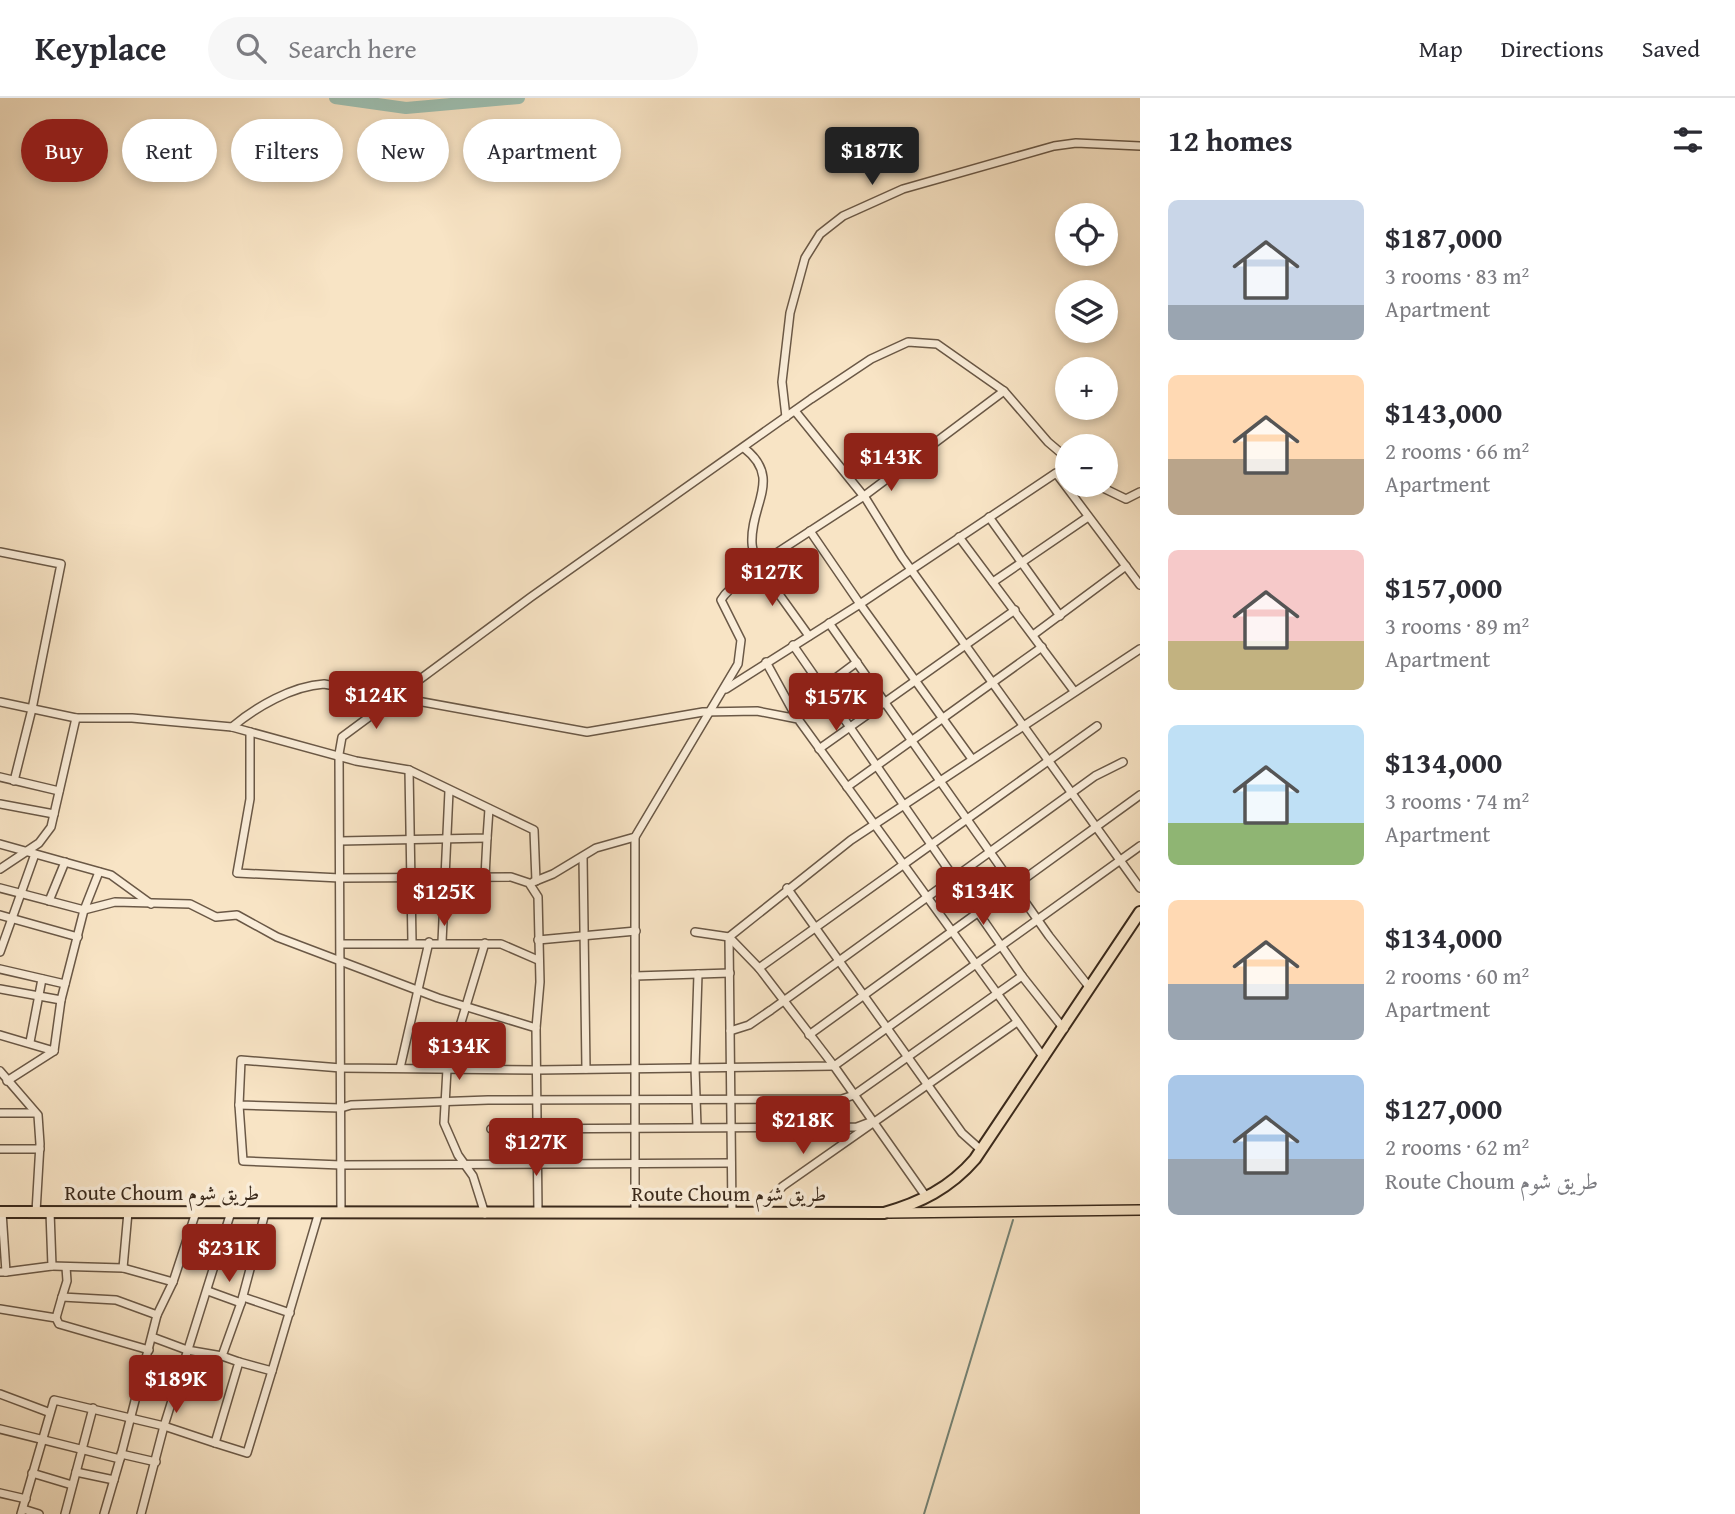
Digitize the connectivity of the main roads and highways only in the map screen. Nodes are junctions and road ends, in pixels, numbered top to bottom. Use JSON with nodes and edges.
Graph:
{"nodes":[{"id":1,"x":1140,"y":912,"type":"edge"},
{"id":2,"x":1140,"y":1210,"type":"edge"},
{"id":3,"x":1,"y":1212,"type":"edge"},
{"id":4,"x":884,"y":1213,"type":"junction"}],
"edges":[{"from":1,"to":4,"type":"highway","name":"Route Choum طريق شوم"},
{"from":2,"to":4,"type":"main road"},
{"from":3,"to":4,"type":"highway","name":"Route Choum طريق شوم"}]}
